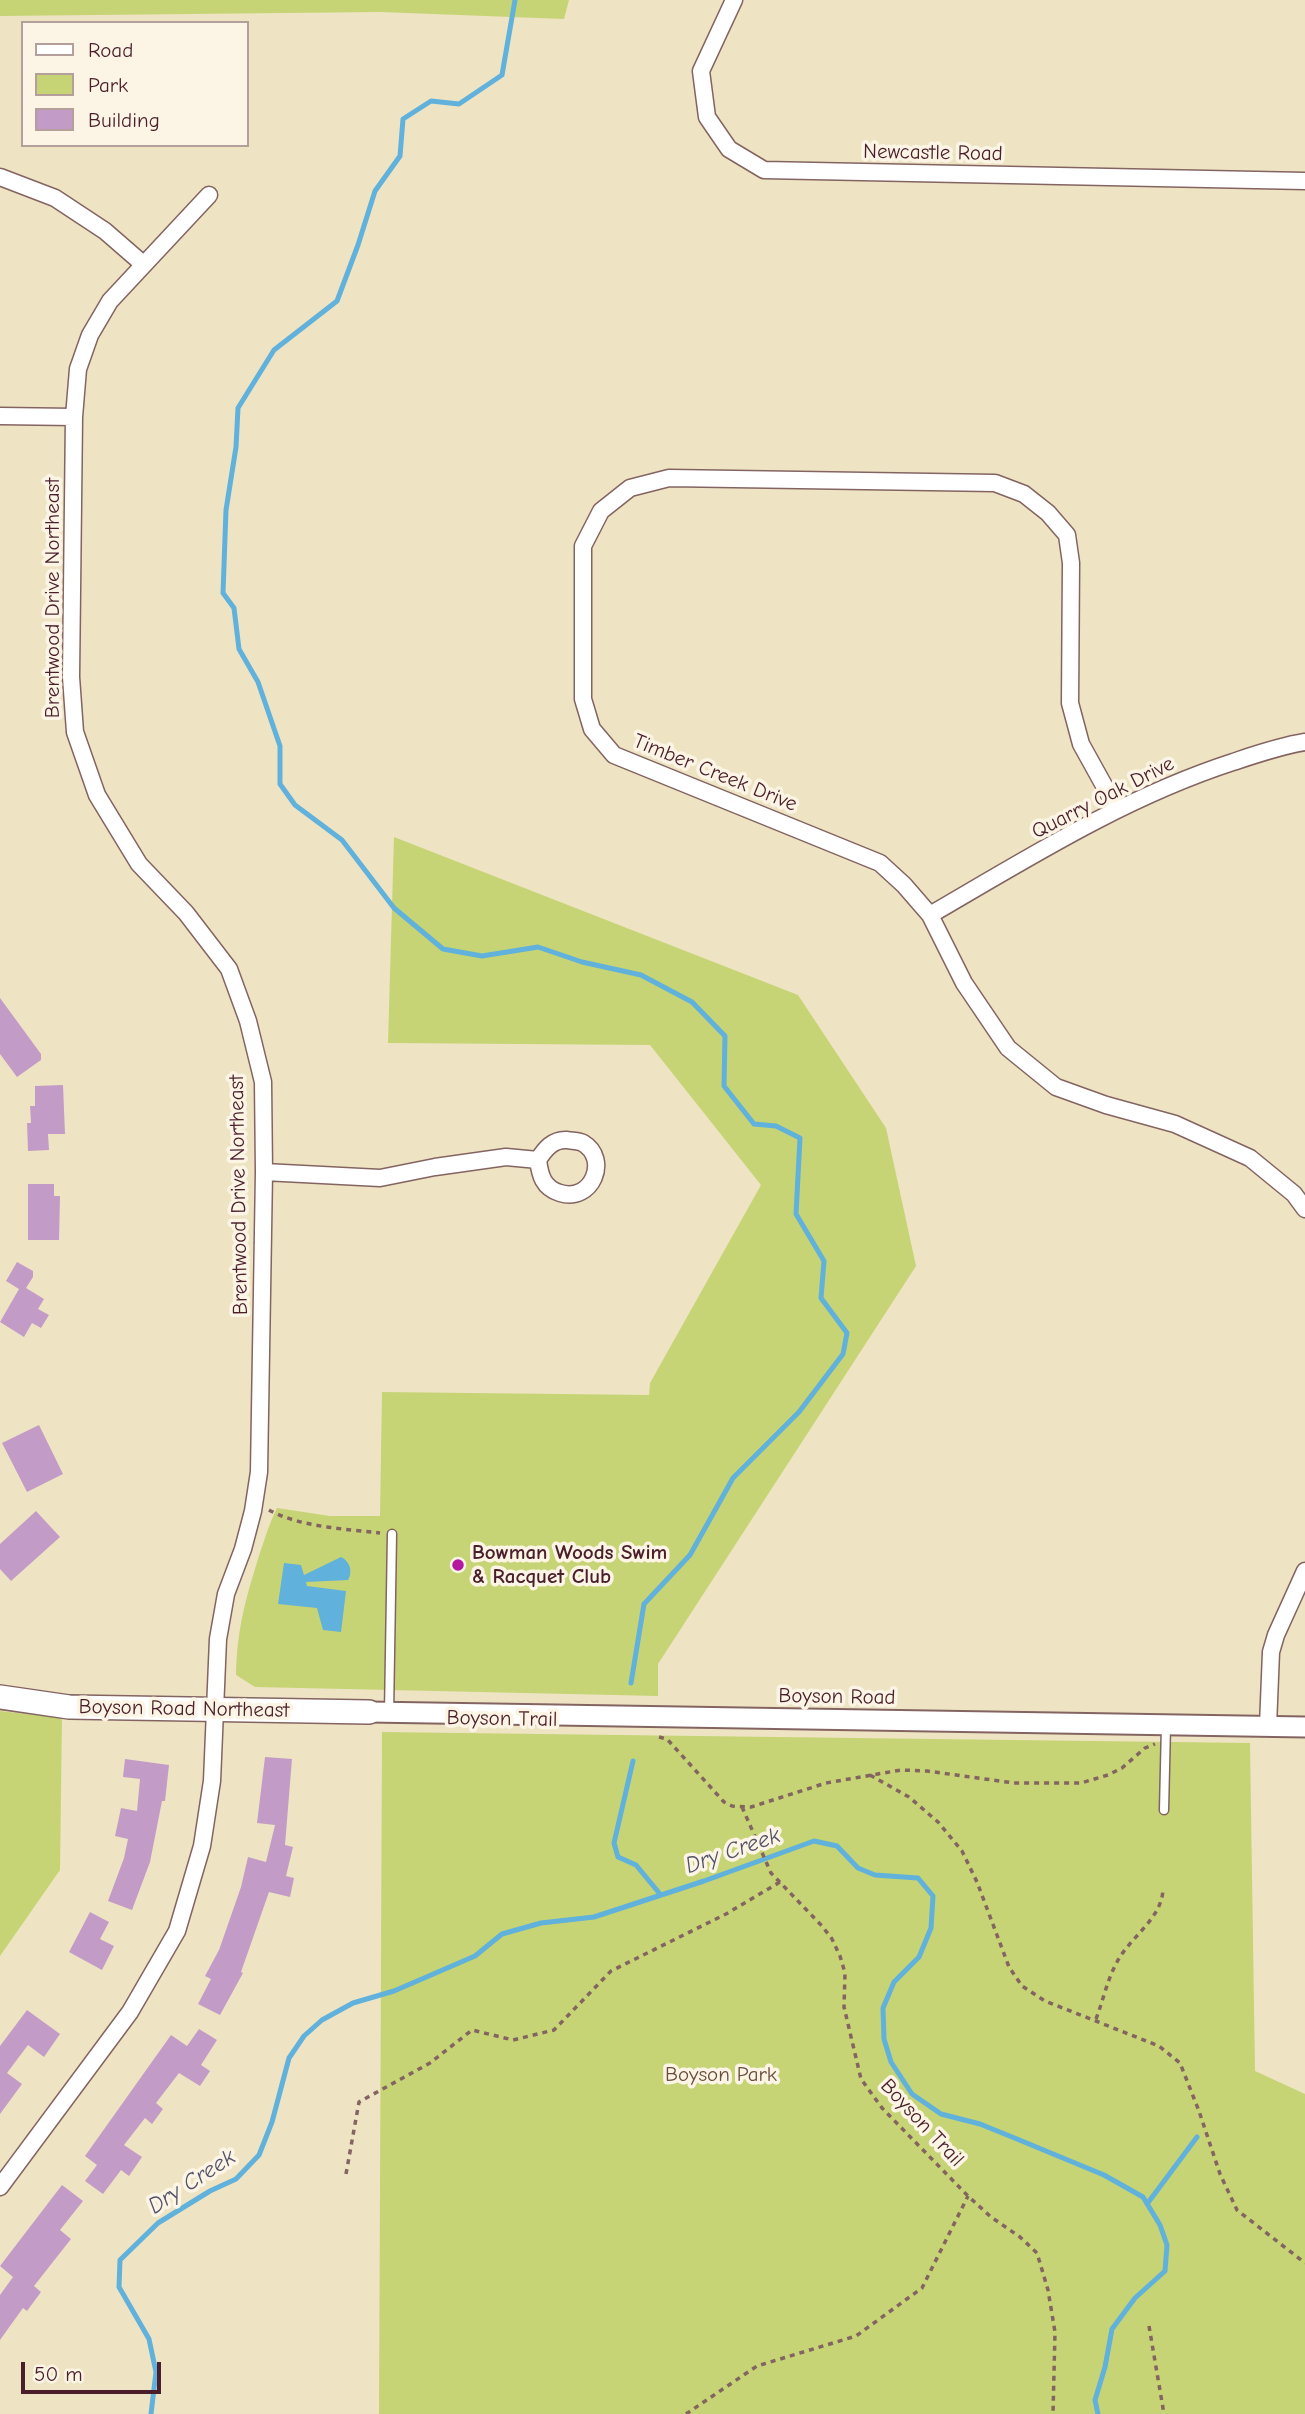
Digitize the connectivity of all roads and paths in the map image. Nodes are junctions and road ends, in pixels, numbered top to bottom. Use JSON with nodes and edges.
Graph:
{"nodes":[{"id":1,"x":734,"y":0,"type":"edge"},
{"id":2,"x":0,"y":177,"type":"edge"},
{"id":3,"x":1305,"y":181,"type":"edge"},
{"id":4,"x":209,"y":195,"type":"dead end"},
{"id":5,"x":143,"y":264,"type":"junction"},
{"id":6,"x":0,"y":416,"type":"edge"},
{"id":7,"x":74,"y":417,"type":"junction"},
{"id":8,"x":1305,"y":742,"type":"edge"},
{"id":9,"x":1117,"y":809,"type":"junction"},
{"id":10,"x":930,"y":915,"type":"junction"},
{"id":11,"x":538,"y":1160,"type":"dead end"},
{"id":12,"x":264,"y":1172,"type":"junction"},
{"id":13,"x":1305,"y":1209,"type":"edge"},
{"id":14,"x":254,"y":1503,"type":"junction"},
{"id":15,"x":391,"y":1534,"type":"joint"},
{"id":16,"x":1305,"y":1571,"type":"edge"},
{"id":17,"x":0,"y":1696,"type":"edge"},
{"id":18,"x":215,"y":1709,"type":"junction"},
{"id":19,"x":379,"y":1713,"type":"junction"},
{"id":20,"x":1166,"y":1724,"type":"junction"},
{"id":21,"x":1268,"y":1726,"type":"junction"},
{"id":22,"x":1305,"y":1727,"type":"edge"},
{"id":23,"x":659,"y":1737,"type":"dead end"},
{"id":24,"x":1166,"y":1744,"type":"junction"},
{"id":25,"x":870,"y":1775,"type":"junction"},
{"id":26,"x":742,"y":1807,"type":"junction"},
{"id":27,"x":1164,"y":1810,"type":"dead end"},
{"id":28,"x":780,"y":1882,"type":"junction"},
{"id":29,"x":1163,"y":1888,"type":"dead end"},
{"id":30,"x":1096,"y":2019,"type":"junction"},
{"id":31,"x":346,"y":2174,"type":"dead end"},
{"id":32,"x":0,"y":2187,"type":"edge"},
{"id":33,"x":968,"y":2196,"type":"junction"},
{"id":34,"x":1305,"y":2263,"type":"edge"},
{"id":35,"x":1149,"y":2326,"type":"dead end"},
{"id":36,"x":686,"y":2414,"type":"edge"},
{"id":37,"x":1053,"y":2414,"type":"edge"},
{"id":38,"x":1164,"y":2414,"type":"edge"}],
"edges":[{"from":1,"to":3,"type":"street","name":"Newcastle Road"},
{"from":2,"to":5,"type":"street"},
{"from":4,"to":5,"type":"street","name":"Brentwood Drive Northeast"},
{"from":5,"to":7,"type":"street","name":"Brentwood Drive Northeast"},
{"from":6,"to":7,"type":"street"},
{"from":7,"to":12,"type":"street","name":"Brentwood Drive Northeast"},
{"from":8,"to":9,"type":"street","name":"Quarry Oak Drive"},
{"from":9,"to":10,"type":"street","name":"Quarry Oak Drive"},
{"from":9,"to":10,"type":"street","name":"Timber Creek Drive"},
{"from":10,"to":13,"type":"street","name":"Timber Creek Drive"},
{"from":11,"to":12,"type":"street"},
{"from":12,"to":14,"type":"street","name":"Brentwood Drive Northeast"},
{"from":14,"to":15,"type":"path"},
{"from":14,"to":18,"type":"street","name":"Brentwood Drive Northeast"},
{"from":15,"to":19,"type":"lane"},
{"from":16,"to":21,"type":"street"},
{"from":17,"to":18,"type":"main road","name":"Boyson Road Northeast"},
{"from":18,"to":19,"type":"main road","name":"Boyson Road Northeast"},
{"from":18,"to":32,"type":"street","name":"Brentwood Drive Northeast"},
{"from":19,"to":20,"type":"street","name":"Boyson Road"},
{"from":20,"to":21,"type":"street","name":"Boyson Road"},
{"from":20,"to":24,"type":"lane"},
{"from":21,"to":22,"type":"street","name":"Boyson Road"},
{"from":23,"to":26,"type":"path"},
{"from":24,"to":25,"type":"path"},
{"from":24,"to":27,"type":"lane"},
{"from":25,"to":26,"type":"path"},
{"from":25,"to":30,"type":"path"},
{"from":26,"to":28,"type":"path","name":"Boyson Trail"},
{"from":28,"to":31,"type":"path"},
{"from":28,"to":33,"type":"path","name":"Boyson Trail"},
{"from":29,"to":30,"type":"path"},
{"from":30,"to":34,"type":"path"},
{"from":33,"to":36,"type":"path"},
{"from":33,"to":37,"type":"path","name":"Boyson Trail"},
{"from":35,"to":38,"type":"path"}]}
